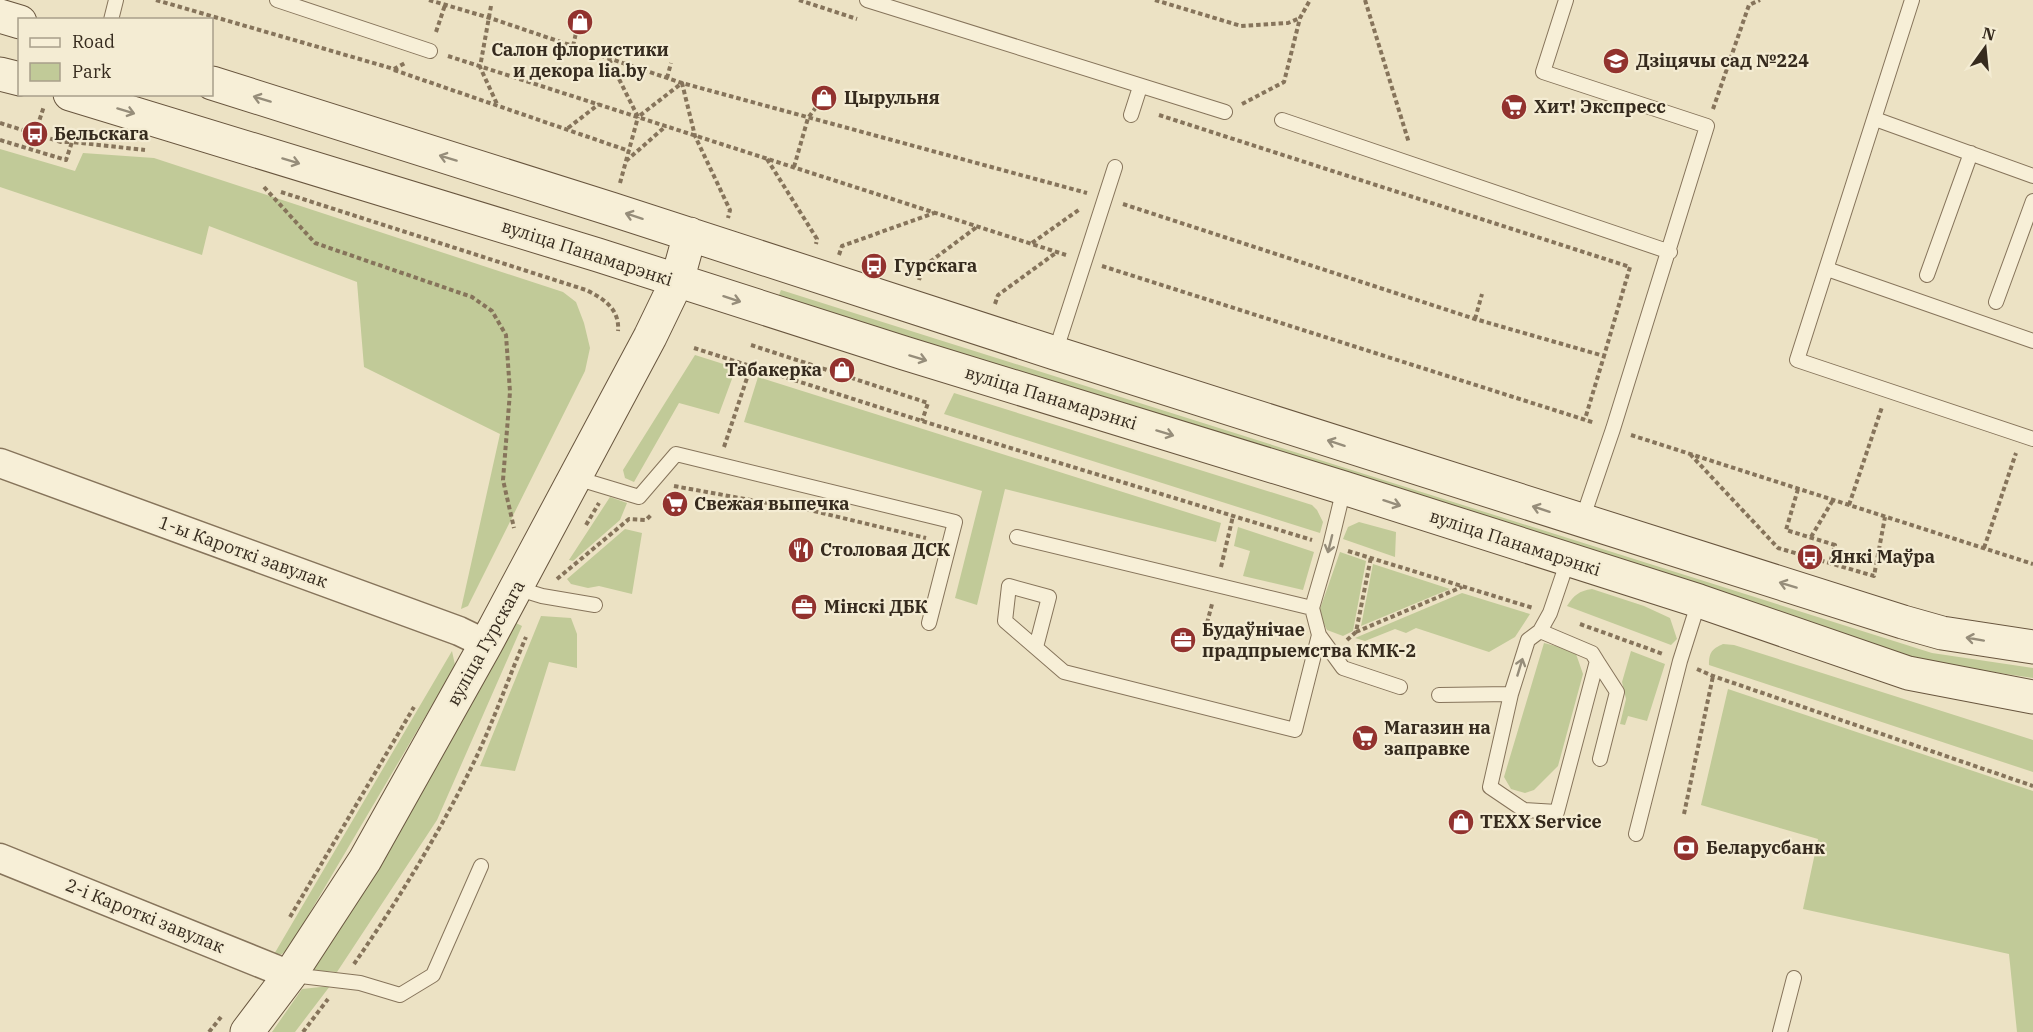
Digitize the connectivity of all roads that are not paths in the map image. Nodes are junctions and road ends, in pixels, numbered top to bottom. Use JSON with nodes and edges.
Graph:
{"nodes":[{"id":1,"x":116,"y":0,"type":"edge"},
{"id":2,"x":277,"y":0,"type":"edge"},
{"id":3,"x":867,"y":0,"type":"edge"},
{"id":4,"x":1566,"y":0,"type":"edge"},
{"id":5,"x":1912,"y":0,"type":"edge"},
{"id":6,"x":0,"y":16,"type":"edge"},
{"id":7,"x":112,"y":18,"type":"edge"},
{"id":8,"x":18,"y":21,"type":"edge"},
{"id":9,"x":430,"y":51,"type":"road end"},
{"id":10,"x":0,"y":74,"type":"edge"},
{"id":11,"x":18,"y":78,"type":"edge"},
{"id":12,"x":213,"y":83,"type":"edge"},
{"id":13,"x":1140,"y":87,"type":"junction"},
{"id":14,"x":57,"y":99,"type":"edge"},
{"id":15,"x":1133,"y":111,"type":"road end"},
{"id":16,"x":1225,"y":112,"type":"road end"},
{"id":17,"x":1875,"y":119,"type":"junction"},
{"id":18,"x":1282,"y":120,"type":"dead end"},
{"id":19,"x":1971,"y":153,"type":"junction"},
{"id":20,"x":1115,"y":167,"type":"dead end"},
{"id":21,"x":2033,"y":176,"type":"edge"},
{"id":22,"x":2033,"y":201,"type":"edge"},
{"id":23,"x":690,"y":234,"type":"junction"},
{"id":24,"x":1670,"y":252,"type":"junction"},
{"id":25,"x":1827,"y":269,"type":"junction"},
{"id":26,"x":1928,"y":275,"type":"dead end"},
{"id":27,"x":677,"y":281,"type":"junction"},
{"id":28,"x":1996,"y":302,"type":"dead end"},
{"id":29,"x":2033,"y":341,"type":"edge"},
{"id":30,"x":1055,"y":353,"type":"junction"},
{"id":31,"x":2027,"y":437,"type":"edge"},
{"id":32,"x":0,"y":463,"type":"edge"},
{"id":33,"x":576,"y":478,"type":"junction"},
{"id":34,"x":1344,"y":488,"type":"junction"},
{"id":35,"x":1582,"y":522,"type":"junction"},
{"id":36,"x":1017,"y":537,"type":"dead end"},
{"id":37,"x":1568,"y":560,"type":"junction"},
{"id":38,"x":529,"y":592,"type":"junction"},
{"id":39,"x":1699,"y":601,"type":"junction"},
{"id":40,"x":595,"y":605,"type":"dead end"},
{"id":41,"x":1312,"y":608,"type":"junction"},
{"id":42,"x":930,"y":623,"type":"dead end"},
{"id":43,"x":1540,"y":631,"type":"junction"},
{"id":44,"x":1319,"y":635,"type":"junction"},
{"id":45,"x":486,"y":644,"type":"junction"},
{"id":46,"x":2033,"y":646,"type":"edge"},
{"id":47,"x":1036,"y":647,"type":"dead end"},
{"id":48,"x":1597,"y":661,"type":"junction"},
{"id":49,"x":1908,"y":673,"type":"junction"},
{"id":50,"x":1400,"y":687,"type":"dead end"},
{"id":51,"x":1511,"y":694,"type":"junction"},
{"id":52,"x":1439,"y":695,"type":"dead end"},
{"id":53,"x":2033,"y":697,"type":"edge"},
{"id":54,"x":2033,"y":718,"type":"edge"},
{"id":55,"x":1600,"y":759,"type":"dead end"},
{"id":56,"x":1636,"y":834,"type":"dead end"},
{"id":57,"x":0,"y":858,"type":"edge"},
{"id":58,"x":481,"y":866,"type":"dead end"},
{"id":59,"x":290,"y":975,"type":"junction"},
{"id":60,"x":1794,"y":978,"type":"dead end"},
{"id":61,"x":235,"y":1023,"type":"edge"},
{"id":62,"x":1780,"y":1032,"type":"edge"}],
"edges":[{"from":1,"to":7,"type":"lane"},
{"from":2,"to":9,"type":"lane"},
{"from":3,"to":13,"type":"lane"},
{"from":4,"to":24,"type":"lane"},
{"from":5,"to":17,"type":"lane"},
{"from":6,"to":8,"type":"main road"},
{"from":10,"to":11,"type":"main road"},
{"from":23,"to":12,"type":"main road","one_way":true},
{"from":13,"to":15,"type":"lane"},
{"from":13,"to":16,"type":"lane"},
{"from":14,"to":27,"type":"main road","name":"вуліца Панамарэнкі","one_way":true},
{"from":17,"to":19,"type":"lane"},
{"from":17,"to":25,"type":"lane"},
{"from":18,"to":24,"type":"lane"},
{"from":19,"to":21,"type":"lane"},
{"from":19,"to":26,"type":"lane"},
{"from":20,"to":30,"type":"lane"},
{"from":22,"to":28,"type":"lane"},
{"from":23,"to":27,"type":"main road","name":"вуліца Гурскага"},
{"from":23,"to":30,"type":"main road"},
{"from":24,"to":35,"type":"lane"},
{"from":25,"to":29,"type":"lane"},
{"from":25,"to":31,"type":"lane"},
{"from":27,"to":33,"type":"main road","name":"вуліца Гурскага"},
{"from":27,"to":34,"type":"main road","name":"вуліца Панамарэнкі","one_way":true},
{"from":35,"to":30,"type":"main road","one_way":true},
{"from":32,"to":45,"type":"street","name":"1-ы Кароткі завулак"},
{"from":33,"to":38,"type":"main road","name":"вуліца Гурскага"},
{"from":33,"to":42,"type":"lane"},
{"from":34,"to":37,"type":"main road","name":"вуліца Панамарэнкі","one_way":true},
{"from":34,"to":41,"type":"lane","one_way":true},
{"from":46,"to":35,"type":"main road","one_way":true},
{"from":36,"to":41,"type":"lane"},
{"from":37,"to":39,"type":"main road","name":"вуліца Панамарэнкі"},
{"from":37,"to":43,"type":"lane"},
{"from":38,"to":40,"type":"lane"},
{"from":38,"to":45,"type":"main road","name":"вуліца Гурскага"},
{"from":39,"to":49,"type":"main road","name":"вуліца Панамарэнкі"},
{"from":39,"to":56,"type":"lane"},
{"from":41,"to":44,"type":"lane"},
{"from":43,"to":48,"type":"lane"},
{"from":51,"to":43,"type":"lane","one_way":true},
{"from":44,"to":47,"type":"lane"},
{"from":44,"to":50,"type":"lane"},
{"from":45,"to":59,"type":"main road","name":"вуліца Гурскага"},
{"from":48,"to":51,"type":"lane"},
{"from":48,"to":55,"type":"lane"},
{"from":49,"to":53,"type":"main road","name":"вуліца Панамарэнкі"},
{"from":49,"to":54,"type":"main road"},
{"from":51,"to":52,"type":"lane"},
{"from":57,"to":59,"type":"street","name":"2-і Кароткі завулак"},
{"from":58,"to":59,"type":"lane"},
{"from":59,"to":61,"type":"main road","name":"вуліца Гурскага"},
{"from":60,"to":62,"type":"lane"}]}
